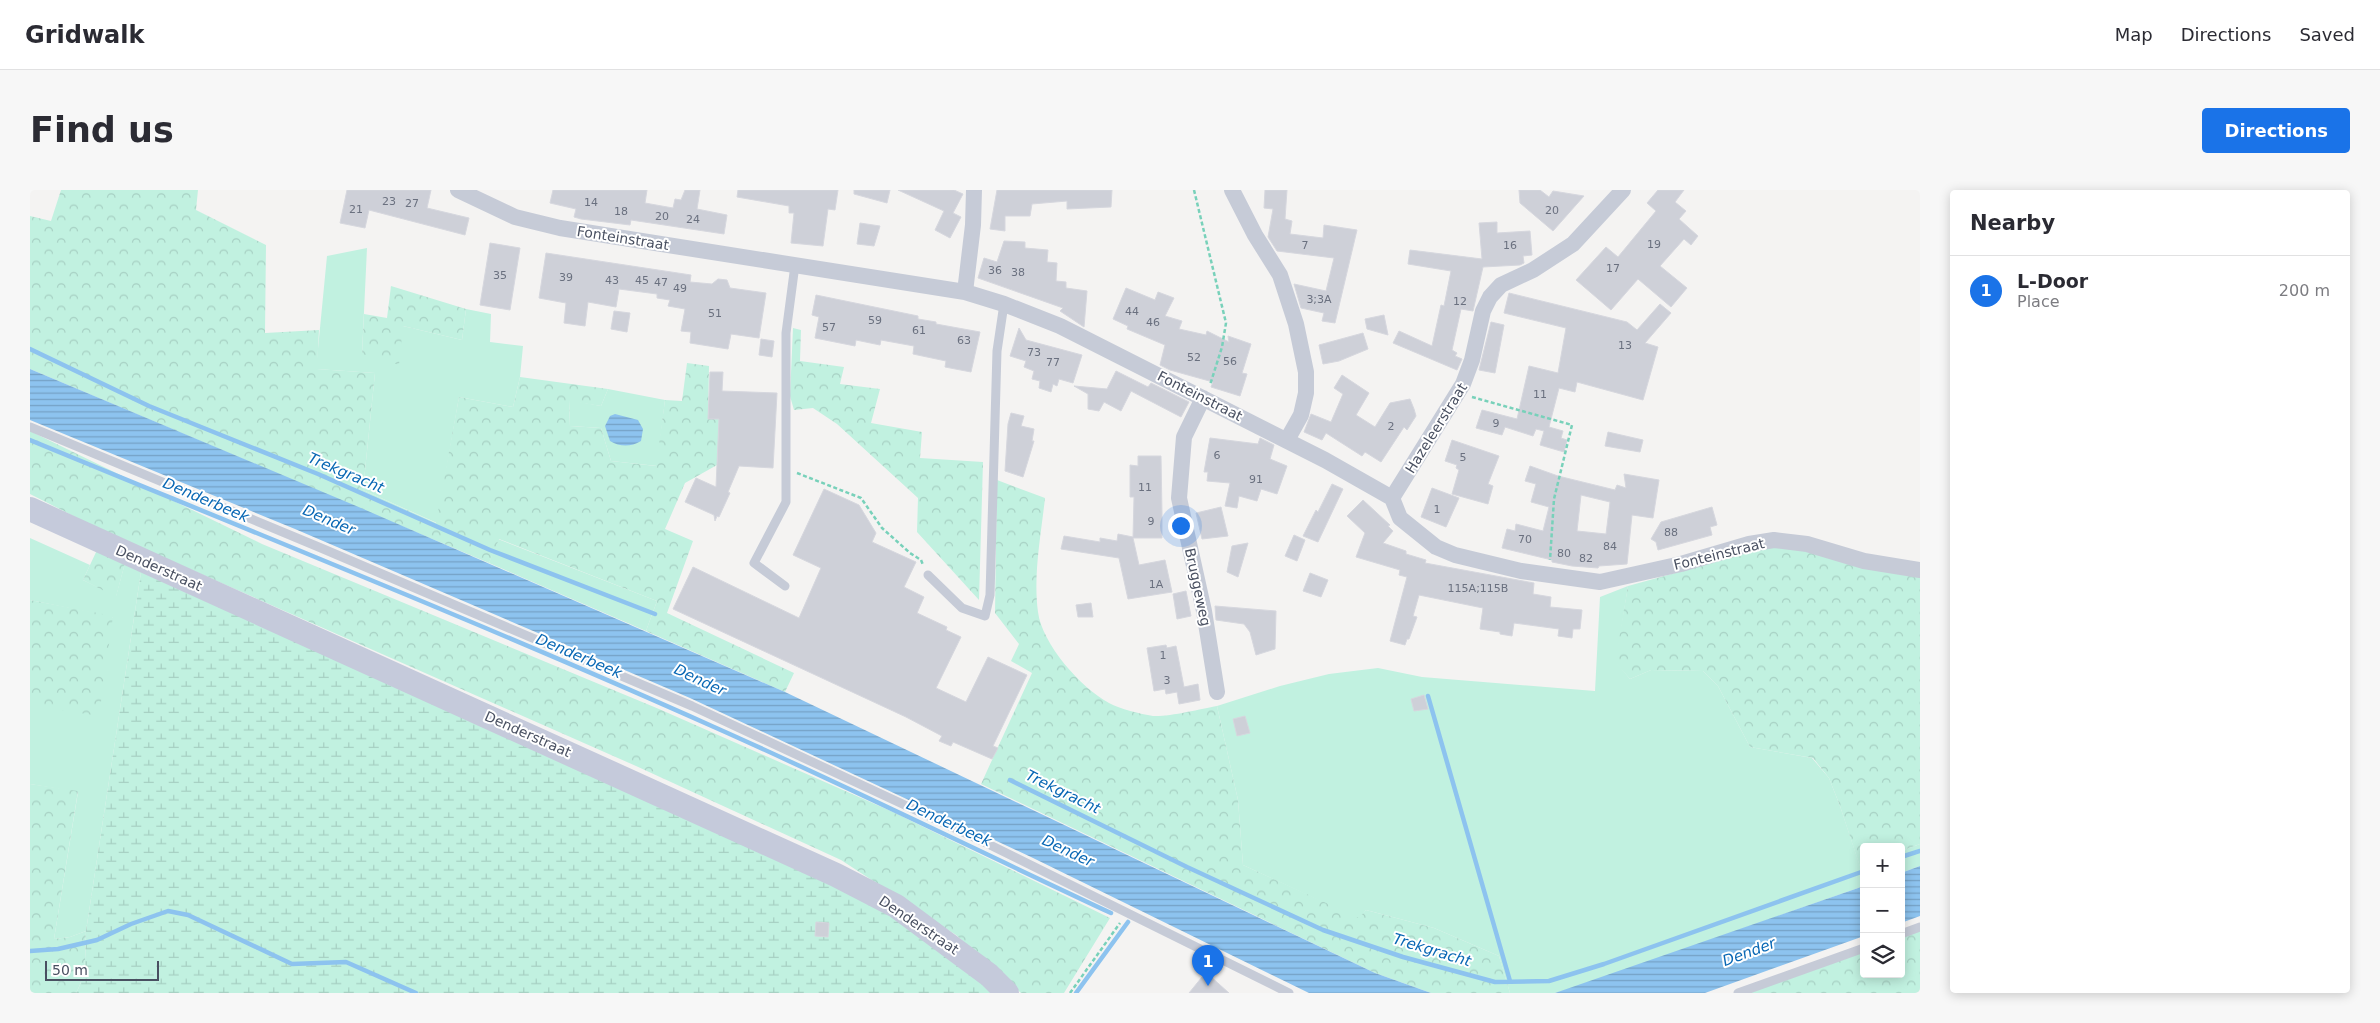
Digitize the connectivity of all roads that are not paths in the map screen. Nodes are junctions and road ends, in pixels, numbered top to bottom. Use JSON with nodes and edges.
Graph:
{"nodes":[{"id":1,"x":458,"y":190,"type":"edge"},
{"id":2,"x":974,"y":190,"type":"edge"},
{"id":3,"x":1232,"y":190,"type":"edge"},
{"id":4,"x":1620,"y":190,"type":"edge"},
{"id":5,"x":795,"y":265,"type":"junction"},
{"id":6,"x":965,"y":292,"type":"junction"},
{"id":7,"x":1004,"y":304,"type":"junction"},
{"id":8,"x":1205,"y":399,"type":"junction"},
{"id":9,"x":30,"y":427,"type":"edge"},
{"id":10,"x":1288,"y":440,"type":"junction"},
{"id":11,"x":1394,"y":495,"type":"junction"},
{"id":12,"x":30,"y":509,"type":"edge"},
{"id":13,"x":1920,"y":570,"type":"edge"},
{"id":14,"x":928,"y":575,"type":"road end"},
{"id":15,"x":785,"y":586,"type":"dead end"},
{"id":16,"x":1217,"y":692,"type":"dead end"},
{"id":17,"x":1920,"y":927,"type":"edge"},
{"id":18,"x":1904,"y":933,"type":"edge"},
{"id":19,"x":1860,"y":949,"type":"edge"},
{"id":20,"x":1007,"y":993,"type":"edge"},
{"id":21,"x":1289,"y":993,"type":"edge"},
{"id":22,"x":1738,"y":993,"type":"edge"}],
"edges":[{"from":1,"to":5,"type":"street","name":"Fonteinstraat"},
{"from":2,"to":6,"type":"street"},
{"from":3,"to":10,"type":"street"},
{"from":4,"to":11,"type":"street","name":"Hazeleerstraat"},
{"from":5,"to":6,"type":"street","name":"Fonteinstraat"},
{"from":5,"to":15,"type":"lane"},
{"from":6,"to":7,"type":"street","name":"Fonteinstraat"},
{"from":7,"to":8,"type":"street","name":"Fonteinstraat"},
{"from":7,"to":14,"type":"lane"},
{"from":8,"to":10,"type":"street","name":"Fonteinstraat"},
{"from":8,"to":16,"type":"street","name":"Bruggeweg"},
{"from":9,"to":21,"type":"lane"},
{"from":10,"to":11,"type":"street","name":"Fonteinstraat"},
{"from":11,"to":13,"type":"street","name":"Fonteinstraat"},
{"from":12,"to":20,"type":"street","name":"Denderstraat"},
{"from":17,"to":18,"type":"lane"},
{"from":19,"to":22,"type":"lane"}]}
